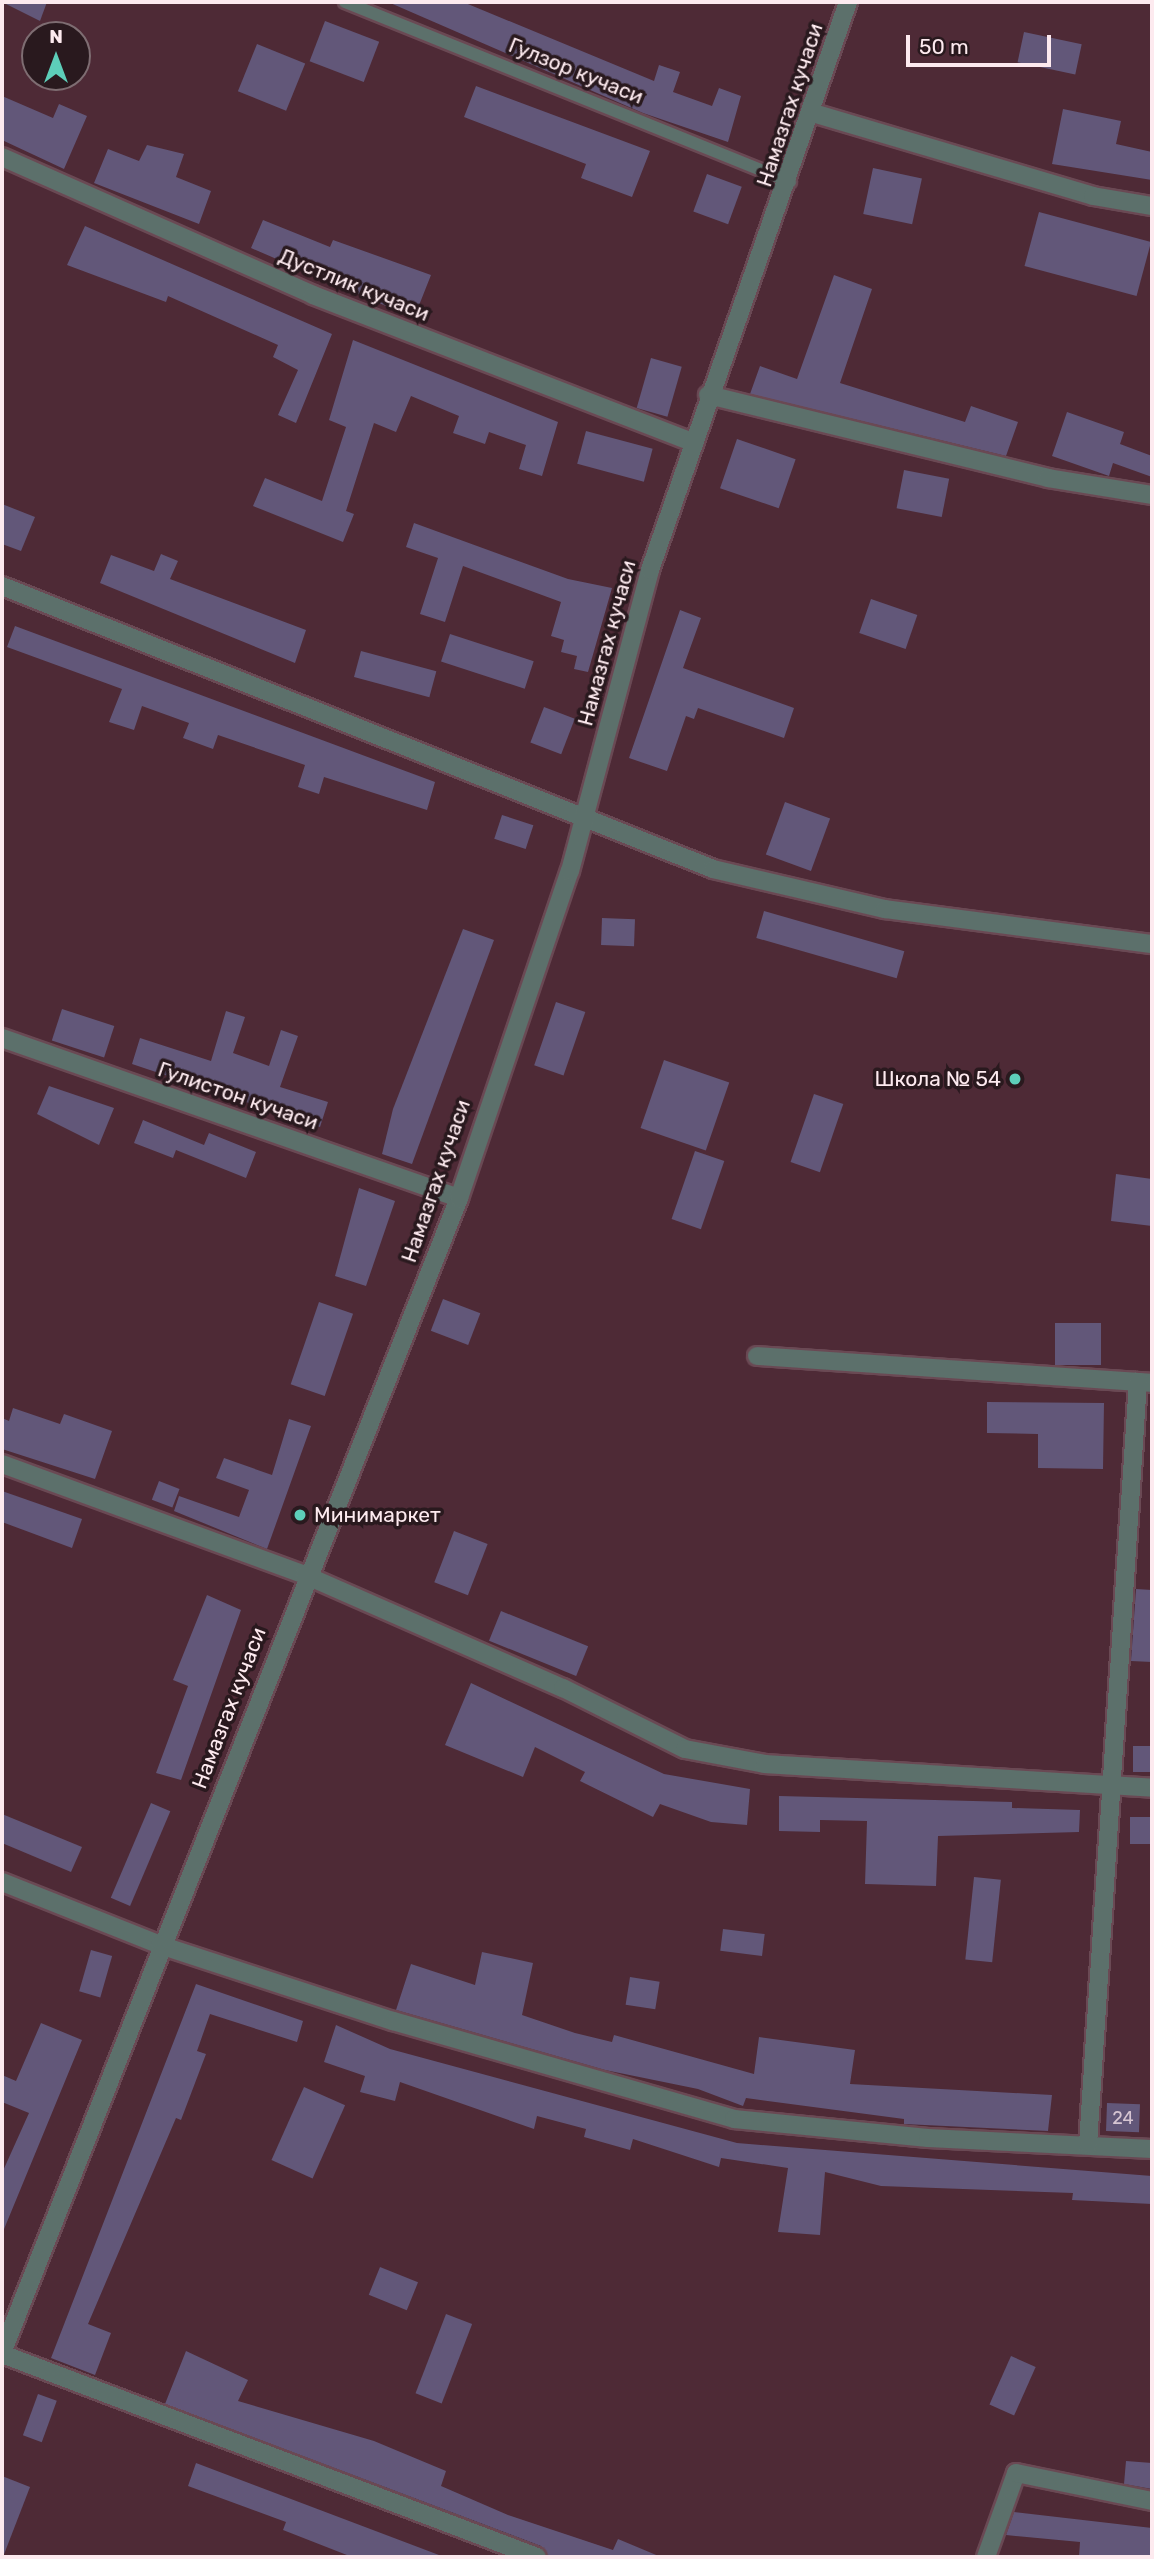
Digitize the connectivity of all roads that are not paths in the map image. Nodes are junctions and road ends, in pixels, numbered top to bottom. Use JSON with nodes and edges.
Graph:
{"nodes":[{"id":1,"x":345,"y":2,"type":"edge"},
{"id":2,"x":848,"y":2,"type":"edge"},
{"id":3,"x":813,"y":113,"type":"junction"},
{"id":4,"x":2,"y":157,"type":"edge"},
{"id":5,"x":790,"y":182,"type":"junction"},
{"id":6,"x":1152,"y":206,"type":"edge"},
{"id":7,"x":708,"y":395,"type":"junction"},
{"id":8,"x":694,"y":443,"type":"junction"},
{"id":9,"x":1152,"y":495,"type":"edge"},
{"id":10,"x":2,"y":586,"type":"edge"},
{"id":11,"x":583,"y":820,"type":"junction"},
{"id":12,"x":1152,"y":944,"type":"edge"},
{"id":13,"x":2,"y":1038,"type":"edge"},
{"id":14,"x":459,"y":1198,"type":"junction"},
{"id":15,"x":757,"y":1356,"type":"dead end"},
{"id":16,"x":1145,"y":1382,"type":"edge"},
{"id":17,"x":2,"y":1464,"type":"edge"},
{"id":18,"x":305,"y":1576,"type":"junction"},
{"id":19,"x":1108,"y":1785,"type":"junction"},
{"id":20,"x":1152,"y":1788,"type":"edge"},
{"id":21,"x":2,"y":1882,"type":"edge"},
{"id":22,"x":160,"y":1945,"type":"junction"},
{"id":23,"x":1088,"y":2144,"type":"junction"},
{"id":24,"x":1152,"y":2149,"type":"edge"},
{"id":25,"x":2,"y":2354,"type":"edge"},
{"id":26,"x":1152,"y":2501,"type":"edge"},
{"id":27,"x":537,"y":2557,"type":"edge"},
{"id":28,"x":986,"y":2557,"type":"edge"}],
"edges":[{"from":1,"to":5,"type":"lane","name":"Гулзор кучаси"},
{"from":2,"to":3,"type":"street","name":"Намазгах кучаси"},
{"from":3,"to":5,"type":"street","name":"Намазгах кучаси"},
{"from":3,"to":6,"type":"street"},
{"from":4,"to":8,"type":"street","name":"Дустлик кучаси"},
{"from":5,"to":7,"type":"street","name":"Намазгах кучаси"},
{"from":7,"to":8,"type":"street","name":"Намазгах кучаси"},
{"from":7,"to":9,"type":"street"},
{"from":8,"to":11,"type":"street","name":"Намазгах кучаси"},
{"from":10,"to":11,"type":"street"},
{"from":11,"to":12,"type":"street"},
{"from":11,"to":14,"type":"street","name":"Намазгах кучаси"},
{"from":13,"to":14,"type":"street","name":"Гулистон кучаси"},
{"from":14,"to":18,"type":"street","name":"Намазгах кучаси"},
{"from":15,"to":16,"type":"street"},
{"from":16,"to":19,"type":"street"},
{"from":17,"to":18,"type":"street"},
{"from":18,"to":19,"type":"street"},
{"from":18,"to":22,"type":"street","name":"Намазгах кучаси"},
{"from":19,"to":20,"type":"street"},
{"from":19,"to":23,"type":"street"},
{"from":21,"to":22,"type":"street"},
{"from":22,"to":23,"type":"street"},
{"from":22,"to":25,"type":"street","name":"Намазгах кучаси"},
{"from":23,"to":24,"type":"street"},
{"from":25,"to":27,"type":"street"},
{"from":26,"to":28,"type":"street"}]}
